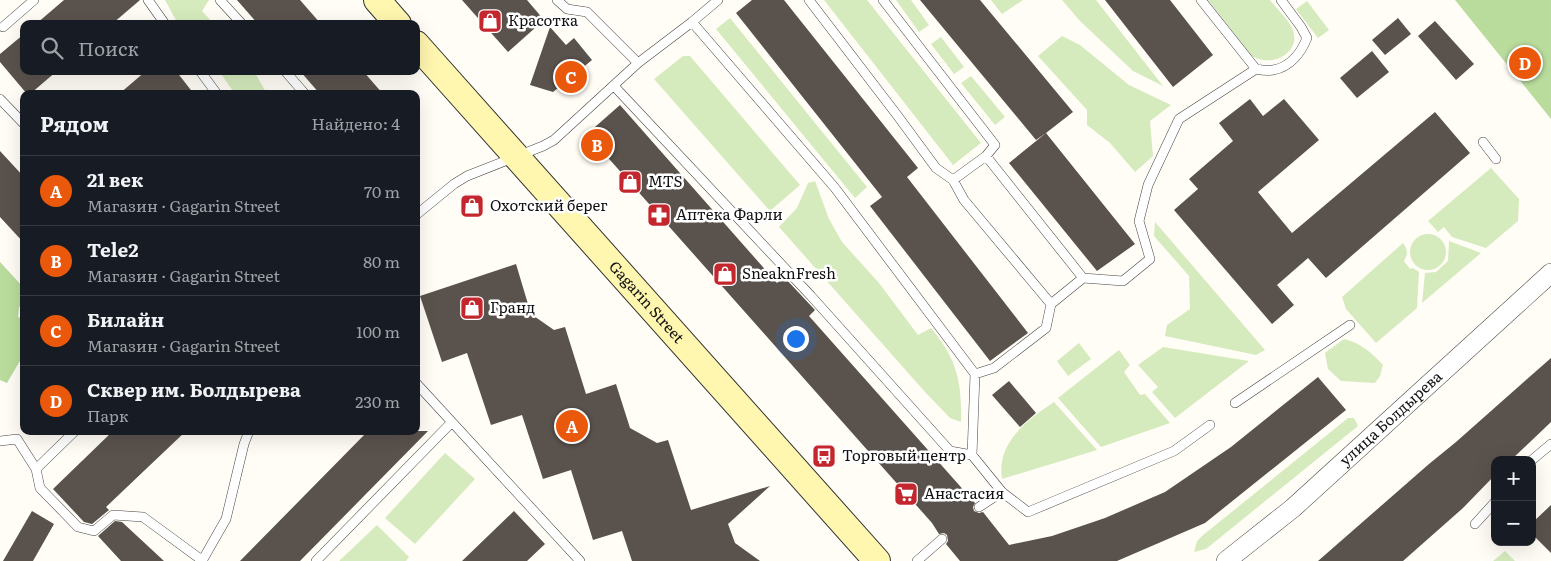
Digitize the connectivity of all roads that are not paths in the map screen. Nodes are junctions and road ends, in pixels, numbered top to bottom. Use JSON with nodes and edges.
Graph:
{"nodes":[{"id":1,"x":34,"y":0,"type":"edge"},
{"id":2,"x":148,"y":0,"type":"edge"},
{"id":3,"x":220,"y":0,"type":"edge"},
{"id":4,"x":377,"y":0,"type":"edge"},
{"id":5,"x":557,"y":0,"type":"edge"},
{"id":6,"x":718,"y":0,"type":"edge"},
{"id":7,"x":808,"y":0,"type":"edge"},
{"id":8,"x":883,"y":0,"type":"edge"},
{"id":9,"x":1200,"y":0,"type":"edge"},
{"id":10,"x":1281,"y":0,"type":"edge"},
{"id":11,"x":161,"y":20,"type":"edge"},
{"id":12,"x":238,"y":20,"type":"edge"},
{"id":13,"x":394,"y":20,"type":"edge"},
{"id":14,"x":692,"y":22,"type":"junction"},
{"id":15,"x":3,"y":27,"type":"dead end"},
{"id":16,"x":420,"y":48,"type":"edge"},
{"id":17,"x":638,"y":63,"type":"junction"},
{"id":18,"x":1256,"y":70,"type":"junction"},
{"id":19,"x":203,"y":75,"type":"edge"},
{"id":20,"x":288,"y":75,"type":"edge"},
{"id":21,"x":614,"y":86,"type":"junction"},
{"id":22,"x":214,"y":90,"type":"edge"},
{"id":23,"x":302,"y":90,"type":"edge"},
{"id":24,"x":0,"y":99,"type":"edge"},
{"id":25,"x":20,"y":120,"type":"edge"},
{"id":26,"x":1483,"y":142,"type":"dead end"},
{"id":27,"x":517,"y":156,"type":"junction"},
{"id":28,"x":986,"y":156,"type":"junction"},
{"id":29,"x":1496,"y":159,"type":"dead end"},
{"id":30,"x":953,"y":180,"type":"junction"},
{"id":31,"x":420,"y":212,"type":"edge"},
{"id":32,"x":1551,"y":273,"type":"edge"},
{"id":33,"x":1083,"y":278,"type":"junction"},
{"id":34,"x":1051,"y":304,"type":"junction"},
{"id":35,"x":1350,"y":325,"type":"dead end"},
{"id":36,"x":975,"y":374,"type":"junction"},
{"id":37,"x":420,"y":387,"type":"edge"},
{"id":38,"x":1235,"y":403,"type":"dead end"},
{"id":39,"x":452,"y":422,"type":"junction"},
{"id":40,"x":1210,"y":425,"type":"dead end"},
{"id":41,"x":71,"y":435,"type":"edge"},
{"id":42,"x":247,"y":435,"type":"edge"},
{"id":43,"x":0,"y":441,"type":"edge"},
{"id":44,"x":1551,"y":444,"type":"edge"},
{"id":45,"x":972,"y":455,"type":"junction"},
{"id":46,"x":1536,"y":457,"type":"edge"},
{"id":47,"x":36,"y":469,"type":"junction"},
{"id":48,"x":1002,"y":492,"type":"junction"},
{"id":49,"x":1491,"y":506,"type":"edge"},
{"id":50,"x":979,"y":507,"type":"dead end"},
{"id":51,"x":1475,"y":524,"type":"dead end"},
{"id":52,"x":942,"y":539,"type":"dead end"},
{"id":53,"x":203,"y":561,"type":"edge"},
{"id":54,"x":316,"y":561,"type":"edge"},
{"id":55,"x":580,"y":561,"type":"edge"},
{"id":56,"x":877,"y":561,"type":"edge"},
{"id":57,"x":916,"y":561,"type":"edge"},
{"id":58,"x":1226,"y":561,"type":"edge"}],
"edges":[{"from":1,"to":15,"type":"lane"},
{"from":2,"to":11,"type":"lane"},
{"from":3,"to":12,"type":"lane"},
{"from":4,"to":13,"type":"main road"},
{"from":5,"to":17,"type":"lane"},
{"from":6,"to":14,"type":"lane"},
{"from":7,"to":30,"type":"lane"},
{"from":8,"to":28,"type":"lane"},
{"from":9,"to":18,"type":"lane"},
{"from":10,"to":18,"type":"lane"},
{"from":14,"to":17,"type":"lane"},
{"from":14,"to":36,"type":"lane"},
{"from":16,"to":27,"type":"main road","name":"Gagarin Street"},
{"from":17,"to":21,"type":"lane"},
{"from":18,"to":33,"type":"lane"},
{"from":19,"to":22,"type":"lane"},
{"from":20,"to":23,"type":"lane"},
{"from":21,"to":27,"type":"lane"},
{"from":21,"to":45,"type":"lane"},
{"from":24,"to":25,"type":"lane"},
{"from":26,"to":29,"type":"lane"},
{"from":27,"to":31,"type":"lane"},
{"from":27,"to":56,"type":"main road","name":"Gagarin Street"},
{"from":28,"to":30,"type":"lane"},
{"from":28,"to":33,"type":"lane"},
{"from":30,"to":34,"type":"lane"},
{"from":32,"to":58,"type":"street","name":"улица Болдырева"},
{"from":33,"to":34,"type":"lane"},
{"from":34,"to":36,"type":"lane"},
{"from":35,"to":38,"type":"lane"},
{"from":36,"to":45,"type":"lane"},
{"from":37,"to":39,"type":"lane"},
{"from":39,"to":54,"type":"lane"},
{"from":39,"to":55,"type":"lane"},
{"from":40,"to":48,"type":"lane"},
{"from":41,"to":47,"type":"lane"},
{"from":42,"to":53,"type":"lane"},
{"from":43,"to":47,"type":"lane"},
{"from":44,"to":46,"type":"lane"},
{"from":45,"to":48,"type":"lane"},
{"from":47,"to":53,"type":"lane"},
{"from":48,"to":50,"type":"lane"},
{"from":49,"to":51,"type":"lane"},
{"from":52,"to":57,"type":"lane"}]}
